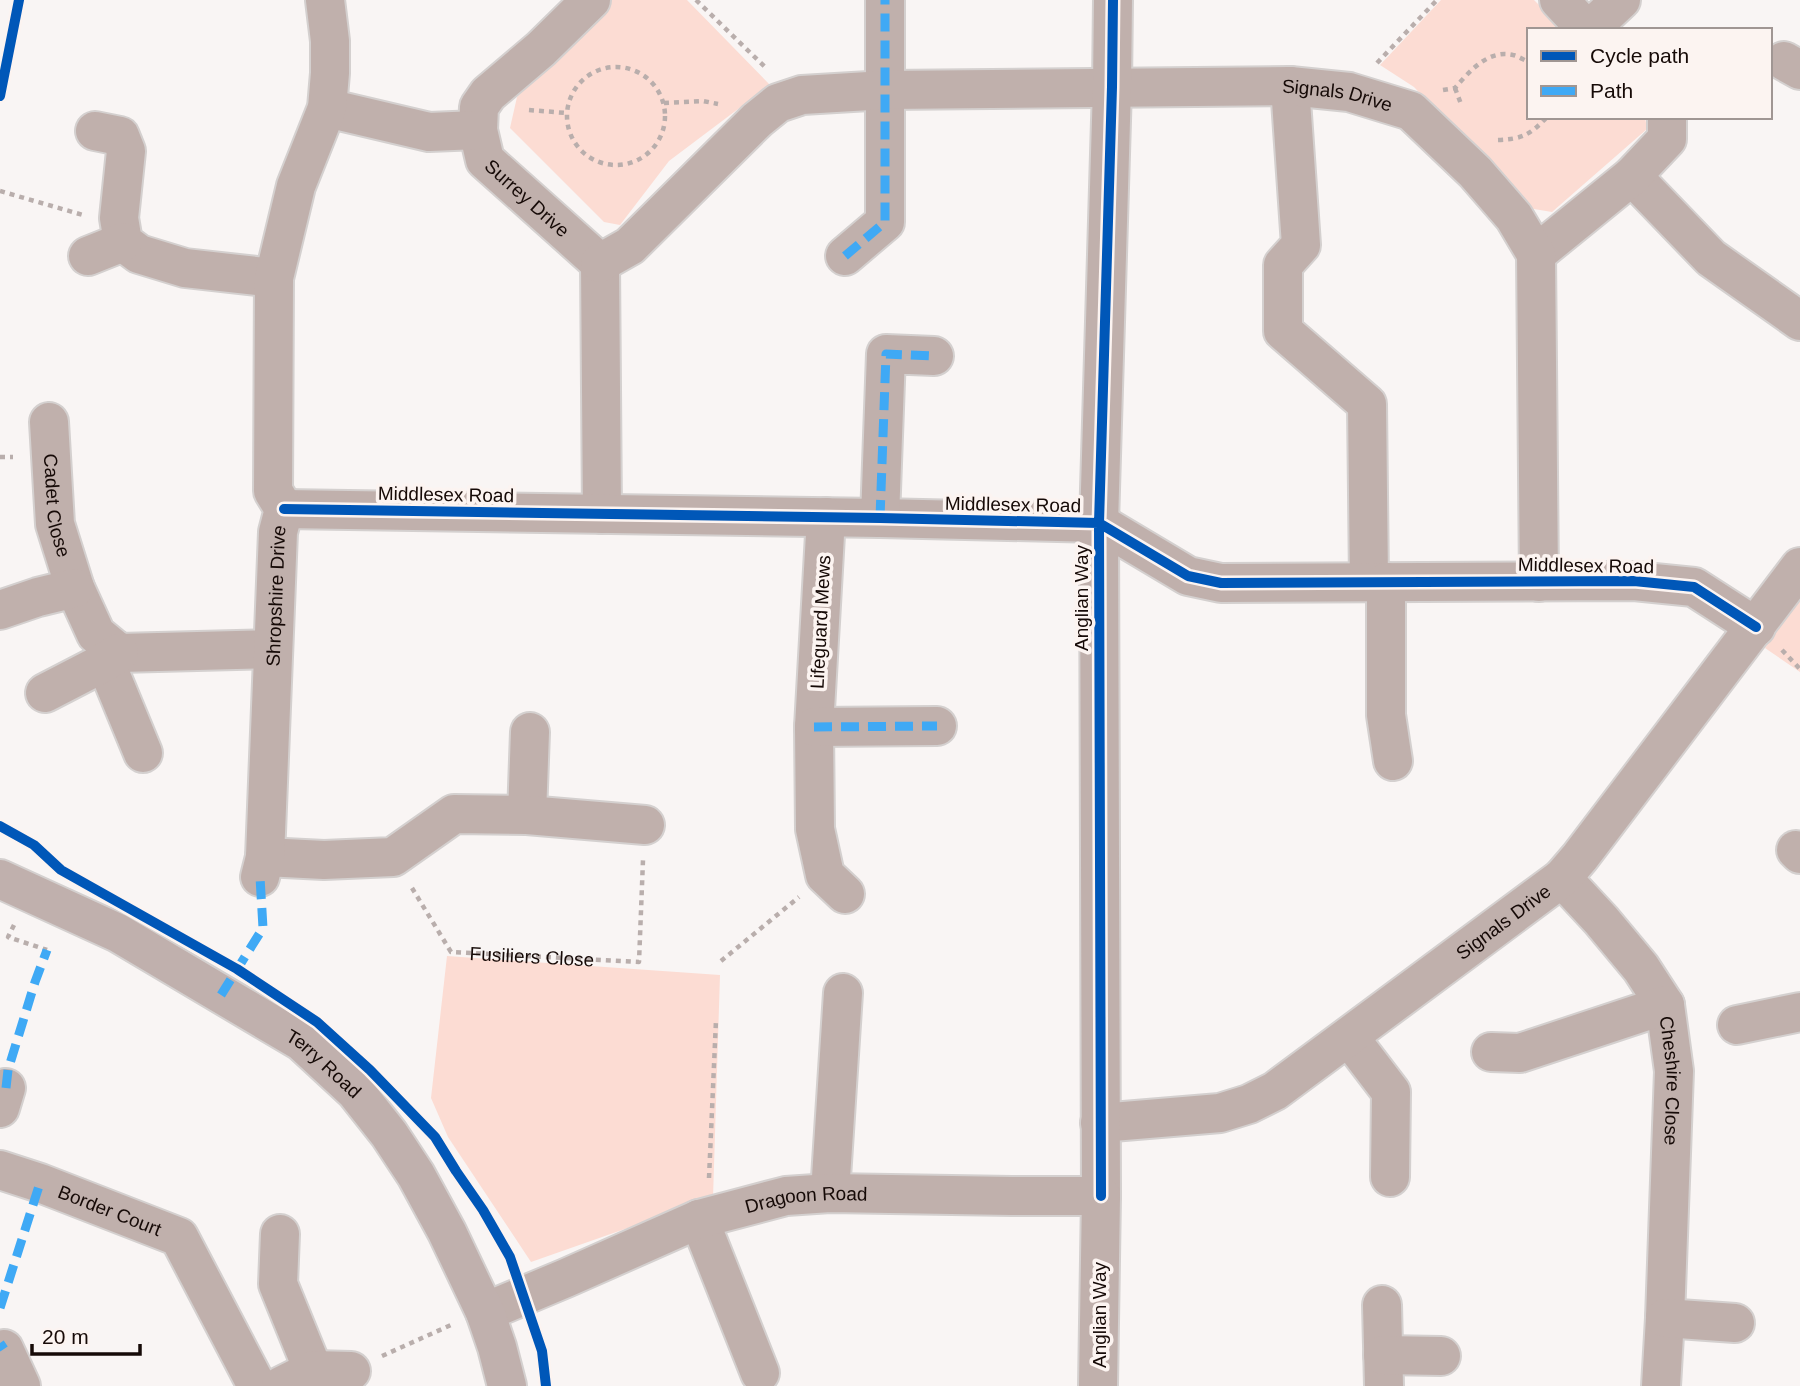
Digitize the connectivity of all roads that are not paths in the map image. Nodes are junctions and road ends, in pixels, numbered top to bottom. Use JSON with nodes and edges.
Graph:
{"nodes":[{"id":1,"x":325,"y":0,"type":"edge"},
{"id":2,"x":591,"y":0,"type":"edge"},
{"id":3,"x":885,"y":0,"type":"edge"},
{"id":4,"x":1113,"y":0,"type":"edge"},
{"id":5,"x":1559,"y":0,"type":"edge"},
{"id":6,"x":1621,"y":0,"type":"edge"},
{"id":7,"x":1586,"y":28,"type":"edge"},
{"id":8,"x":1590,"y":28,"type":"edge"},
{"id":9,"x":1290,"y":86,"type":"junction"},
{"id":10,"x":1112,"y":87,"type":"junction"},
{"id":11,"x":886,"y":90,"type":"junction"},
{"id":12,"x":327,"y":108,"type":"junction"},
{"id":13,"x":1667,"y":119,"type":"edge"},
{"id":14,"x":478,"y":130,"type":"junction"},
{"id":15,"x":94,"y":131,"type":"dead end"},
{"id":16,"x":1632,"y":176,"type":"junction"},
{"id":17,"x":121,"y":234,"type":"junction"},
{"id":18,"x":1536,"y":254,"type":"junction"},
{"id":19,"x":88,"y":256,"type":"dead end"},
{"id":20,"x":845,"y":256,"type":"dead end"},
{"id":21,"x":600,"y":263,"type":"junction"},
{"id":22,"x":274,"y":278,"type":"junction"},
{"id":23,"x":1800,"y":321,"type":"edge"},
{"id":24,"x":1538,"y":328,"type":"joint"},
{"id":25,"x":934,"y":356,"type":"dead end"},
{"id":26,"x":49,"y":422,"type":"dead end"},
{"id":27,"x":284,"y":509,"type":"junction"},
{"id":28,"x":602,"y":514,"type":"junction"},
{"id":29,"x":826,"y":517,"type":"junction"},
{"id":30,"x":880,"y":518,"type":"junction"},
{"id":31,"x":1098,"y":523,"type":"junction"},
{"id":32,"x":1800,"y":568,"type":"edge"},
{"id":33,"x":1377,"y":582,"type":"junction"},
{"id":34,"x":1539,"y":582,"type":"junction"},
{"id":35,"x":75,"y":588,"type":"junction"},
{"id":36,"x":0,"y":610,"type":"edge"},
{"id":37,"x":1756,"y":627,"type":"junction"},
{"id":38,"x":273,"y":649,"type":"junction"},
{"id":39,"x":112,"y":657,"type":"junction"},
{"id":40,"x":45,"y":693,"type":"dead end"},
{"id":41,"x":937,"y":726,"type":"dead end"},
{"id":42,"x":814,"y":727,"type":"junction"},
{"id":43,"x":530,"y":732,"type":"dead end"},
{"id":44,"x":143,"y":753,"type":"dead end"},
{"id":45,"x":1393,"y":761,"type":"dead end"},
{"id":46,"x":527,"y":815,"type":"junction"},
{"id":47,"x":645,"y":825,"type":"road end"},
{"id":48,"x":1562,"y":878,"type":"junction"},
{"id":49,"x":0,"y":879,"type":"edge"},
{"id":50,"x":835,"y":884,"type":"road end"},
{"id":51,"x":843,"y":993,"type":"dead end"},
{"id":52,"x":1665,"y":1005,"type":"junction"},
{"id":53,"x":1800,"y":1012,"type":"edge"},
{"id":54,"x":1737,"y":1025,"type":"dead end"},
{"id":55,"x":1349,"y":1037,"type":"junction"},
{"id":56,"x":1491,"y":1052,"type":"dead end"},
{"id":57,"x":1100,"y":1124,"type":"junction"},
{"id":58,"x":0,"y":1170,"type":"edge"},
{"id":59,"x":1390,"y":1177,"type":"dead end"},
{"id":60,"x":830,"y":1193,"type":"junction"},
{"id":61,"x":1101,"y":1196,"type":"junction"},
{"id":62,"x":703,"y":1218,"type":"junction"},
{"id":63,"x":280,"y":1234,"type":"dead end"},
{"id":64,"x":1382,"y":1305,"type":"dead end"},
{"id":65,"x":485,"y":1312,"type":"junction"},
{"id":66,"x":1665,"y":1318,"type":"junction"},
{"id":67,"x":1735,"y":1322,"type":"dead end"},
{"id":68,"x":4,"y":1349,"type":"dead end"},
{"id":69,"x":1441,"y":1356,"type":"dead end"},
{"id":70,"x":351,"y":1371,"type":"road end"},
{"id":71,"x":1383,"y":1371,"type":"edge"},
{"id":72,"x":760,"y":1373,"type":"dead end"},
{"id":73,"x":297,"y":1380,"type":"edge"},
{"id":74,"x":22,"y":1386,"type":"edge"},
{"id":75,"x":257,"y":1386,"type":"edge"},
{"id":76,"x":507,"y":1386,"type":"edge"},
{"id":77,"x":1098,"y":1386,"type":"edge"},
{"id":78,"x":1661,"y":1386,"type":"edge"}],
"edges":[{"from":1,"to":12,"type":"street","name":"Shropshire Drive"},
{"from":2,"to":14,"type":"street"},
{"from":3,"to":11,"type":"street"},
{"from":4,"to":10,"type":"street","name":"Anglian Way"},
{"from":5,"to":7,"type":"street"},
{"from":6,"to":8,"type":"street"},
{"from":9,"to":10,"type":"street","name":"Signals Drive"},
{"from":9,"to":18,"type":"street","name":"Signals Drive"},
{"from":9,"to":33,"type":"street"},
{"from":10,"to":11,"type":"street"},
{"from":10,"to":31,"type":"street","name":"Anglian Way"},
{"from":11,"to":20,"type":"street"},
{"from":11,"to":21,"type":"street"},
{"from":12,"to":14,"type":"street"},
{"from":12,"to":22,"type":"street","name":"Shropshire Drive"},
{"from":13,"to":16,"type":"street"},
{"from":14,"to":21,"type":"street","name":"Surrey Drive"},
{"from":15,"to":17,"type":"street"},
{"from":16,"to":18,"type":"street"},
{"from":16,"to":23,"type":"street"},
{"from":17,"to":19,"type":"street"},
{"from":17,"to":22,"type":"street"},
{"from":18,"to":24,"type":"street","name":"Signals Drive"},
{"from":21,"to":28,"type":"street"},
{"from":22,"to":27,"type":"street","name":"Shropshire Drive"},
{"from":24,"to":34,"type":"street","name":"Middlesex Road"},
{"from":25,"to":30,"type":"street"},
{"from":26,"to":35,"type":"street","name":"Cadet Close"},
{"from":27,"to":28,"type":"street","name":"Middlesex Road"},
{"from":27,"to":38,"type":"street","name":"Shropshire Drive"},
{"from":28,"to":29,"type":"street","name":"Middlesex Road"},
{"from":29,"to":30,"type":"street","name":"Middlesex Road"},
{"from":29,"to":42,"type":"street","name":"Lifeguard Mews"},
{"from":30,"to":31,"type":"street","name":"Middlesex Road"},
{"from":31,"to":33,"type":"street","name":"Middlesex Road"},
{"from":31,"to":57,"type":"street","name":"Anglian Way"},
{"from":32,"to":37,"type":"street","name":"Signals Drive"},
{"from":33,"to":34,"type":"street","name":"Middlesex Road"},
{"from":33,"to":45,"type":"street"},
{"from":34,"to":37,"type":"street","name":"Middlesex Road"},
{"from":35,"to":36,"type":"street"},
{"from":35,"to":39,"type":"street","name":"Cadet Close"},
{"from":37,"to":48,"type":"street","name":"Signals Drive"},
{"from":38,"to":39,"type":"street"},
{"from":38,"to":46,"type":"street","name":"Shropshire Drive"},
{"from":39,"to":40,"type":"street"},
{"from":39,"to":44,"type":"street"},
{"from":41,"to":42,"type":"street"},
{"from":42,"to":50,"type":"street","name":"Lifeguard Mews"},
{"from":43,"to":46,"type":"street"},
{"from":46,"to":47,"type":"street"},
{"from":48,"to":52,"type":"street","name":"Cheshire Close"},
{"from":48,"to":55,"type":"street","name":"Signals Drive"},
{"from":49,"to":65,"type":"main road","name":"Terry Road"},
{"from":51,"to":60,"type":"street"},
{"from":52,"to":56,"type":"street"},
{"from":52,"to":66,"type":"street","name":"Cheshire Close"},
{"from":53,"to":54,"type":"street"},
{"from":55,"to":57,"type":"street","name":"Signals Drive"},
{"from":55,"to":59,"type":"street"},
{"from":57,"to":61,"type":"street","name":"Anglian Way"},
{"from":58,"to":75,"type":"street","name":"Border Court"},
{"from":60,"to":61,"type":"street","name":"Dragoon Road"},
{"from":60,"to":62,"type":"street","name":"Dragoon Road"},
{"from":61,"to":77,"type":"street","name":"Anglian Way"},
{"from":62,"to":65,"type":"street","name":"Dragoon Road"},
{"from":62,"to":72,"type":"street"},
{"from":63,"to":73,"type":"street"},
{"from":64,"to":71,"type":"street"},
{"from":65,"to":76,"type":"main road","name":"Terry Road"},
{"from":66,"to":67,"type":"street"},
{"from":66,"to":78,"type":"street","name":"Cheshire Close"},
{"from":68,"to":74,"type":"street"},
{"from":69,"to":71,"type":"street"},
{"from":70,"to":73,"type":"street"}]}
